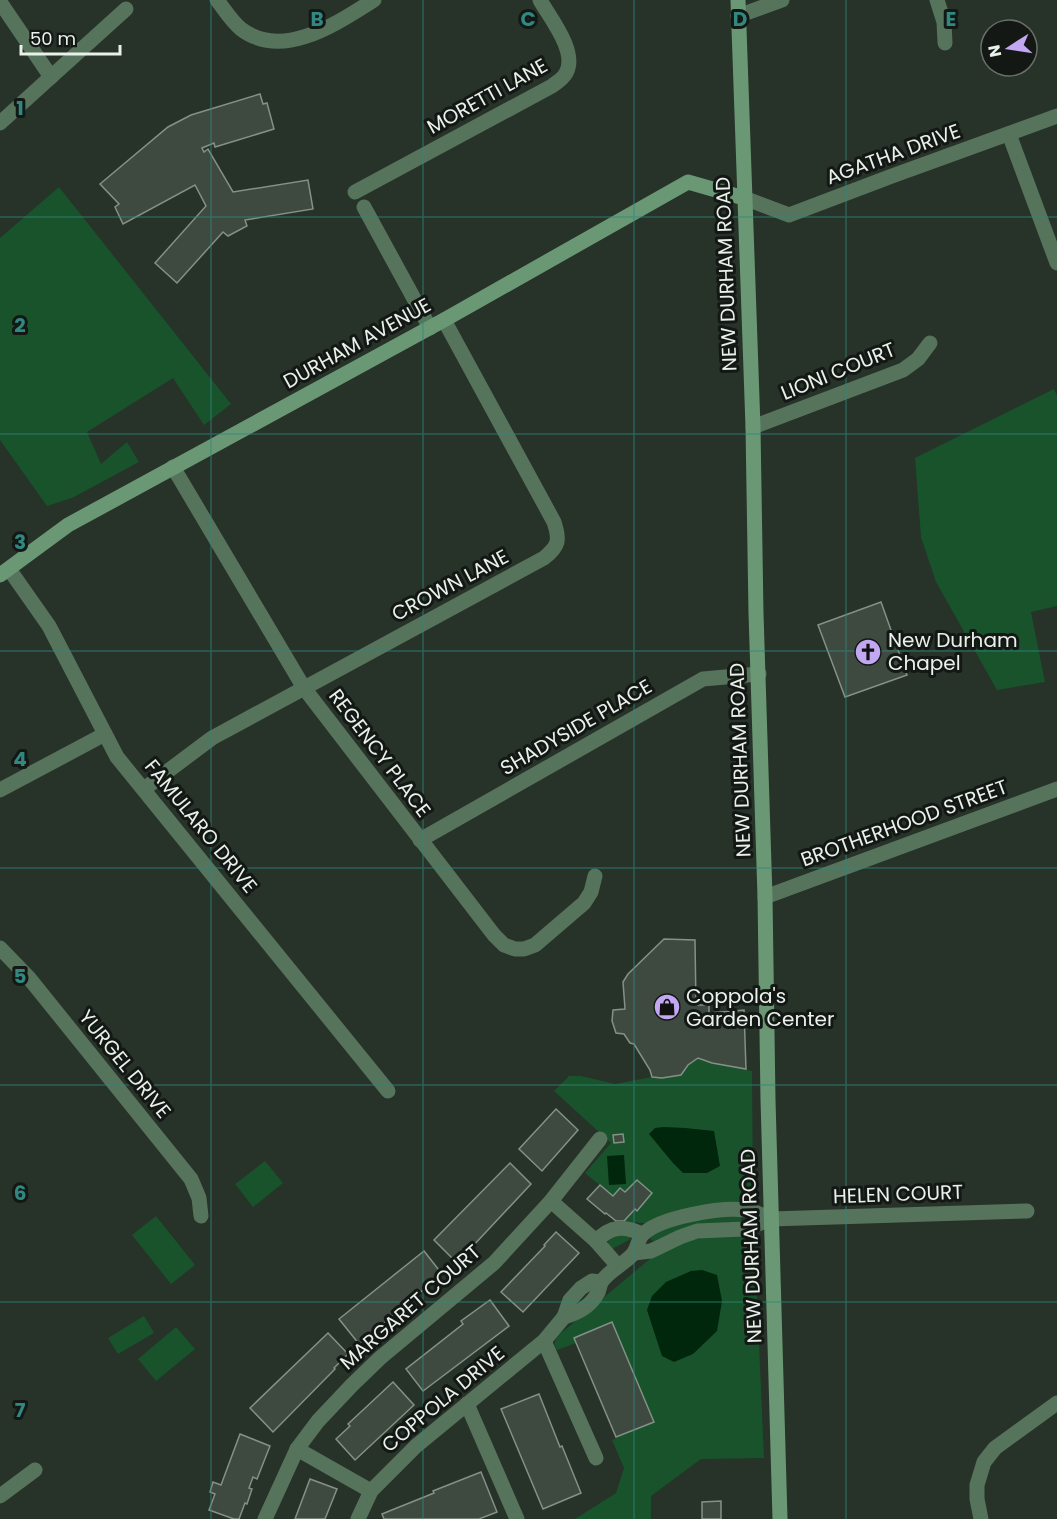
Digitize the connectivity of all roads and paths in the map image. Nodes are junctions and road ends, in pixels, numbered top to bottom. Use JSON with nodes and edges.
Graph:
{"nodes":[{"id":1,"x":217,"y":0,"type":"edge"},
{"id":2,"x":374,"y":0,"type":"edge"},
{"id":3,"x":540,"y":0,"type":"edge"},
{"id":4,"x":738,"y":0,"type":"edge"},
{"id":5,"x":782,"y":0,"type":"edge"},
{"id":6,"x":937,"y":0,"type":"edge"},
{"id":7,"x":0,"y":2,"type":"edge"},
{"id":8,"x":126,"y":9,"type":"dead end"},
{"id":9,"x":738,"y":16,"type":"junction"},
{"id":10,"x":945,"y":43,"type":"dead end"},
{"id":11,"x":51,"y":77,"type":"junction"},
{"id":12,"x":1057,"y":116,"type":"edge"},
{"id":13,"x":0,"y":123,"type":"edge"},
{"id":14,"x":1009,"y":134,"type":"junction"},
{"id":15,"x":355,"y":192,"type":"dead end"},
{"id":16,"x":744,"y":198,"type":"junction"},
{"id":17,"x":364,"y":207,"type":"dead end"},
{"id":18,"x":1057,"y":263,"type":"edge"},
{"id":19,"x":444,"y":320,"type":"junction"},
{"id":20,"x":430,"y":328,"type":"junction"},
{"id":21,"x":930,"y":343,"type":"dead end"},
{"id":22,"x":753,"y":427,"type":"junction"},
{"id":23,"x":173,"y":467,"type":"junction"},
{"id":24,"x":4,"y":572,"type":"edge"},
{"id":25,"x":759,"y":674,"type":"junction"},
{"id":26,"x":304,"y":688,"type":"junction"},
{"id":27,"x":105,"y":734,"type":"junction"},
{"id":28,"x":144,"y":789,"type":"junction"},
{"id":29,"x":1057,"y":789,"type":"edge"},
{"id":30,"x":0,"y":790,"type":"edge"},
{"id":31,"x":420,"y":840,"type":"junction"},
{"id":32,"x":595,"y":876,"type":"dead end"},
{"id":33,"x":765,"y":897,"type":"junction"},
{"id":34,"x":0,"y":948,"type":"edge"},
{"id":35,"x":388,"y":1091,"type":"dead end"},
{"id":36,"x":600,"y":1139,"type":"dead end"},
{"id":37,"x":551,"y":1201,"type":"junction"},
{"id":38,"x":1026,"y":1211,"type":"dead end"},
{"id":39,"x":201,"y":1216,"type":"dead end"},
{"id":40,"x":771,"y":1219,"type":"junction"},
{"id":41,"x":642,"y":1234,"type":"junction"},
{"id":42,"x":596,"y":1241,"type":"junction"},
{"id":43,"x":634,"y":1253,"type":"junction"},
{"id":44,"x":618,"y":1266,"type":"junction"},
{"id":45,"x":544,"y":1341,"type":"junction"},
{"id":46,"x":1057,"y":1403,"type":"edge"},
{"id":47,"x":467,"y":1404,"type":"junction"},
{"id":48,"x":297,"y":1449,"type":"junction"},
{"id":49,"x":596,"y":1458,"type":"dead end"},
{"id":50,"x":35,"y":1470,"type":"dead end"},
{"id":51,"x":371,"y":1491,"type":"junction"},
{"id":52,"x":0,"y":1496,"type":"edge"},
{"id":53,"x":265,"y":1519,"type":"edge"},
{"id":54,"x":358,"y":1519,"type":"edge"},
{"id":55,"x":517,"y":1519,"type":"edge"},
{"id":56,"x":780,"y":1519,"type":"edge"},
{"id":57,"x":981,"y":1519,"type":"edge"}],
"edges":[{"from":1,"to":2,"type":"street"},
{"from":3,"to":15,"type":"street","name":"MORETTI LANE"},
{"from":4,"to":9,"type":"main road","name":"NEW DURHAM ROAD"},
{"from":5,"to":9,"type":"street"},
{"from":6,"to":10,"type":"street"},
{"from":7,"to":11,"type":"street"},
{"from":8,"to":11,"type":"street"},
{"from":9,"to":16,"type":"main road","name":"NEW DURHAM ROAD"},
{"from":11,"to":13,"type":"street"},
{"from":12,"to":14,"type":"street","name":"AGATHA DRIVE"},
{"from":14,"to":16,"type":"street","name":"AGATHA DRIVE"},
{"from":14,"to":18,"type":"street"},
{"from":16,"to":19,"type":"main road","name":"DURHAM AVENUE"},
{"from":16,"to":22,"type":"main road","name":"NEW DURHAM ROAD"},
{"from":17,"to":20,"type":"street"},
{"from":19,"to":20,"type":"main road","name":"DURHAM AVENUE"},
{"from":19,"to":26,"type":"street","name":"CROWN LANE"},
{"from":20,"to":23,"type":"main road","name":"DURHAM AVENUE"},
{"from":21,"to":22,"type":"street","name":"LIONI COURT"},
{"from":22,"to":25,"type":"main road","name":"NEW DURHAM ROAD"},
{"from":23,"to":24,"type":"main road","name":"DURHAM AVENUE"},
{"from":23,"to":26,"type":"street","name":"REGENCY PLACE"},
{"from":24,"to":27,"type":"street","name":"FAMULARO DRIVE"},
{"from":25,"to":31,"type":"street","name":"SHADYSIDE PLACE"},
{"from":25,"to":33,"type":"main road","name":"NEW DURHAM ROAD"},
{"from":26,"to":28,"type":"street","name":"CROWN LANE"},
{"from":26,"to":31,"type":"street","name":"REGENCY PLACE"},
{"from":27,"to":28,"type":"street","name":"FAMULARO DRIVE"},
{"from":27,"to":30,"type":"street"},
{"from":28,"to":35,"type":"street","name":"FAMULARO DRIVE"},
{"from":29,"to":33,"type":"street","name":"BROTHERHOOD STREET"},
{"from":31,"to":32,"type":"street","name":"REGENCY PLACE"},
{"from":33,"to":40,"type":"main road","name":"NEW DURHAM ROAD"},
{"from":34,"to":39,"type":"street","name":"YURGEL DRIVE"},
{"from":36,"to":37,"type":"street","name":"MARGARET COURT"},
{"from":37,"to":42,"type":"street"},
{"from":37,"to":48,"type":"street","name":"MARGARET COURT"},
{"from":38,"to":40,"type":"street","name":"HELEN COURT"},
{"from":40,"to":41,"type":"street"},
{"from":40,"to":43,"type":"street","name":"COPPOLA DRIVE"},
{"from":40,"to":56,"type":"main road","name":"NEW DURHAM ROAD"},
{"from":41,"to":42,"type":"street"},
{"from":41,"to":43,"type":"street","name":"COPPOLA DRIVE"},
{"from":42,"to":44,"type":"street"},
{"from":43,"to":44,"type":"street","name":"COPPOLA DRIVE"},
{"from":44,"to":45,"type":"street","name":"COPPOLA DRIVE"},
{"from":45,"to":47,"type":"street","name":"COPPOLA DRIVE"},
{"from":45,"to":49,"type":"street"},
{"from":46,"to":57,"type":"street"},
{"from":47,"to":51,"type":"street","name":"COPPOLA DRIVE"},
{"from":47,"to":55,"type":"street"},
{"from":48,"to":51,"type":"street"},
{"from":48,"to":53,"type":"street","name":"MARGARET COURT"},
{"from":50,"to":52,"type":"street"},
{"from":51,"to":54,"type":"street","name":"COPPOLA DRIVE"}]}
